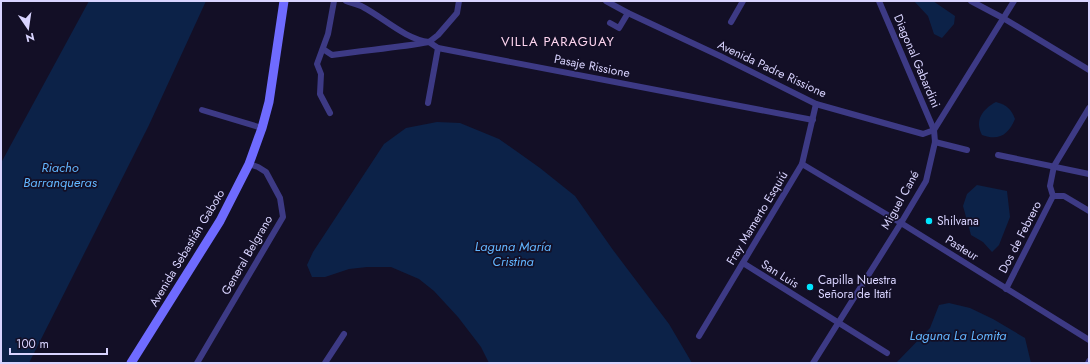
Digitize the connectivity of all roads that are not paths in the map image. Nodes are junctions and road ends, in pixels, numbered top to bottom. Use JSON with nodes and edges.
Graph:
{"nodes":[{"id":1,"x":284,"y":1,"type":"edge"},
{"id":2,"x":334,"y":1,"type":"edge"},
{"id":3,"x":346,"y":1,"type":"edge"},
{"id":4,"x":459,"y":1,"type":"edge"},
{"id":5,"x":606,"y":1,"type":"edge"},
{"id":6,"x":742,"y":1,"type":"edge"},
{"id":7,"x":879,"y":1,"type":"edge"},
{"id":8,"x":971,"y":1,"type":"edge"},
{"id":9,"x":1014,"y":1,"type":"edge"},
{"id":10,"x":628,"y":13,"type":"junction"},
{"id":11,"x":1003,"y":18,"type":"junction"},
{"id":12,"x":731,"y":22,"type":"dead end"},
{"id":13,"x":610,"y":23,"type":"dead end"},
{"id":14,"x":429,"y":42,"type":"junction"},
{"id":15,"x":438,"y":48,"type":"junction"},
{"id":16,"x":323,"y":49,"type":"junction"},
{"id":17,"x":1089,"y":70,"type":"edge"},
{"id":18,"x":428,"y":103,"type":"dead end"},
{"id":19,"x":816,"y":104,"type":"junction"},
{"id":20,"x":1089,"y":108,"type":"edge"},
{"id":21,"x":202,"y":110,"type":"dead end"},
{"id":22,"x":330,"y":113,"type":"dead end"},
{"id":23,"x":813,"y":120,"type":"junction"},
{"id":24,"x":262,"y":128,"type":"junction"},
{"id":25,"x":934,"y":130,"type":"junction"},
{"id":26,"x":935,"y":142,"type":"junction"},
{"id":27,"x":967,"y":150,"type":"dead end"},
{"id":28,"x":998,"y":155,"type":"dead end"},
{"id":29,"x":249,"y":164,"type":"junction"},
{"id":30,"x":802,"y":164,"type":"junction"},
{"id":31,"x":1054,"y":166,"type":"junction"},
{"id":32,"x":1089,"y":174,"type":"edge"},
{"id":33,"x":1053,"y":196,"type":"junction"},
{"id":34,"x":1089,"y":211,"type":"edge"},
{"id":35,"x":901,"y":223,"type":"junction"},
{"id":36,"x":743,"y":263,"type":"junction"},
{"id":37,"x":1006,"y":289,"type":"junction"},
{"id":38,"x":838,"y":324,"type":"junction"},
{"id":39,"x":344,"y":334,"type":"dead end"},
{"id":40,"x":699,"y":336,"type":"dead end"},
{"id":41,"x":1089,"y":340,"type":"edge"},
{"id":42,"x":887,"y":353,"type":"dead end"},
{"id":43,"x":131,"y":363,"type":"edge"},
{"id":44,"x":197,"y":363,"type":"edge"},
{"id":45,"x":325,"y":363,"type":"edge"},
{"id":46,"x":813,"y":363,"type":"edge"}],
"edges":[{"from":1,"to":24,"type":"main road","name":"Avenida Sebastián Gaboto"},
{"from":2,"to":16,"type":"street"},
{"from":3,"to":14,"type":"street","name":"Pasaje Rissione"},
{"from":4,"to":14,"type":"street"},
{"from":5,"to":10,"type":"street","name":"Avenida Padre Rissione"},
{"from":6,"to":12,"type":"street"},
{"from":7,"to":25,"type":"street","name":"Diagonal Gabardini"},
{"from":8,"to":11,"type":"street"},
{"from":9,"to":11,"type":"street"},
{"from":10,"to":13,"type":"street"},
{"from":10,"to":19,"type":"street","name":"Avenida Padre Rissione"},
{"from":11,"to":17,"type":"street"},
{"from":11,"to":25,"type":"street"},
{"from":14,"to":15,"type":"street","name":"Pasaje Rissione"},
{"from":14,"to":16,"type":"street"},
{"from":15,"to":18,"type":"street"},
{"from":15,"to":23,"type":"street","name":"Pasaje Rissione"},
{"from":16,"to":22,"type":"street"},
{"from":19,"to":23,"type":"street","name":"Fray Mamerto Esquiú"},
{"from":19,"to":25,"type":"street","name":"Avenida Padre Rissione"},
{"from":20,"to":31,"type":"street","name":"Dos de Febrero"},
{"from":21,"to":24,"type":"street"},
{"from":23,"to":30,"type":"street","name":"Fray Mamerto Esquiú"},
{"from":24,"to":29,"type":"main road","name":"Avenida Sebastián Gaboto"},
{"from":25,"to":26,"type":"street","name":"Miguel Cané"},
{"from":26,"to":27,"type":"street"},
{"from":26,"to":35,"type":"street","name":"Miguel Cané"},
{"from":28,"to":31,"type":"street"},
{"from":29,"to":43,"type":"main road","name":"Avenida Sebastián Gaboto"},
{"from":29,"to":44,"type":"street","name":"General Belgrano"},
{"from":30,"to":35,"type":"street","name":"Pasteur"},
{"from":30,"to":36,"type":"street","name":"Fray Mamerto Esquiú"},
{"from":31,"to":32,"type":"street"},
{"from":31,"to":33,"type":"street","name":"Dos de Febrero"},
{"from":33,"to":34,"type":"street"},
{"from":33,"to":37,"type":"street","name":"Dos de Febrero"},
{"from":35,"to":37,"type":"street","name":"Pasteur"},
{"from":35,"to":38,"type":"street","name":"Miguel Cané"},
{"from":36,"to":38,"type":"street","name":"San Luis"},
{"from":36,"to":40,"type":"street","name":"Fray Mamerto Esquiú"},
{"from":37,"to":41,"type":"street","name":"Pasteur"},
{"from":38,"to":42,"type":"street","name":"San Luis"},
{"from":38,"to":46,"type":"street","name":"Miguel Cané"},
{"from":39,"to":45,"type":"street"}]}
